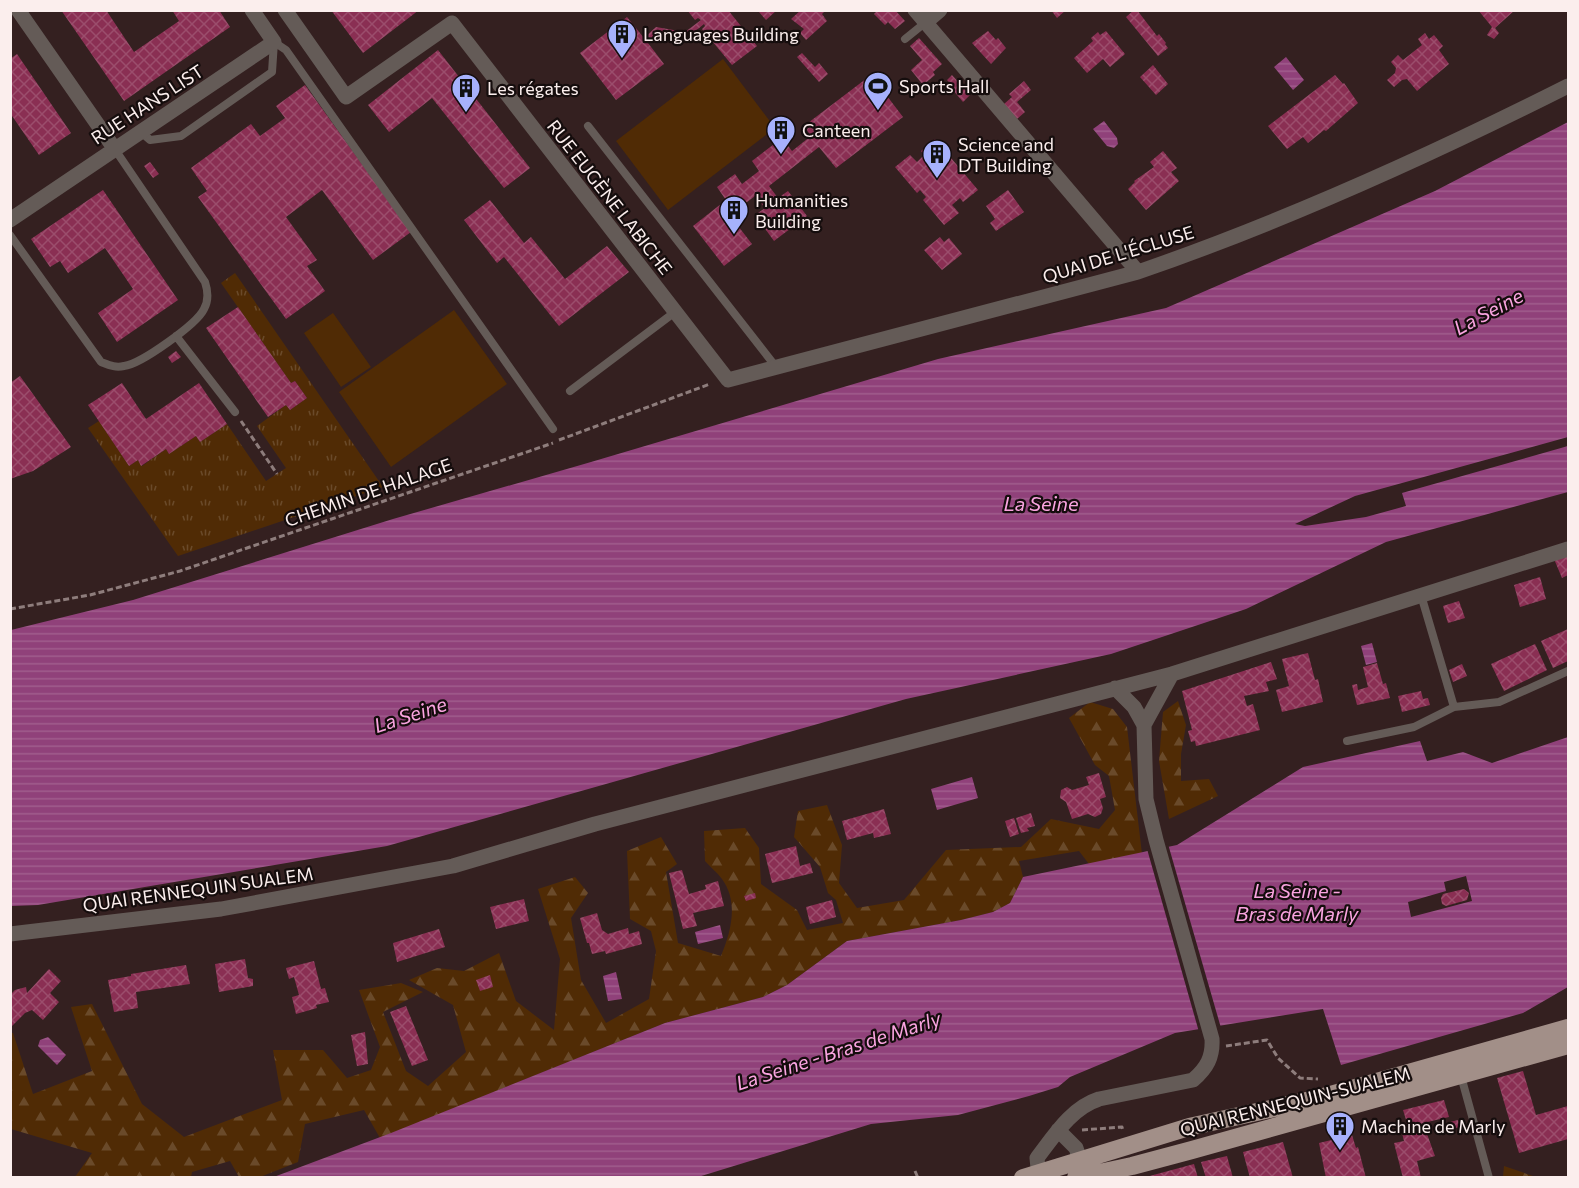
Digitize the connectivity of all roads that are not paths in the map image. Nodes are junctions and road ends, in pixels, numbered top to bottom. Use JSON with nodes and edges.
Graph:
{"nodes":[{"id":1,"x":18,"y":10,"type":"edge"},
{"id":2,"x":252,"y":10,"type":"edge"},
{"id":3,"x":285,"y":10,"type":"edge"},
{"id":4,"x":915,"y":10,"type":"edge"},
{"id":5,"x":940,"y":10,"type":"edge"},
{"id":6,"x":926,"y":22,"type":"junction"},
{"id":7,"x":905,"y":39,"type":"dead end"},
{"id":8,"x":274,"y":42,"type":"junction"},
{"id":9,"x":1569,"y":86,"type":"edge"},
{"id":10,"x":588,"y":126,"type":"dead end"},
{"id":11,"x":142,"y":133,"type":"junction"},
{"id":12,"x":114,"y":148,"type":"junction"},
{"id":13,"x":10,"y":220,"type":"edge"},
{"id":14,"x":10,"y":236,"type":"edge"},
{"id":15,"x":1138,"y":272,"type":"junction"},
{"id":16,"x":675,"y":312,"type":"junction"},
{"id":17,"x":176,"y":336,"type":"junction"},
{"id":18,"x":776,"y":367,"type":"junction"},
{"id":19,"x":728,"y":380,"type":"joint"},
{"id":20,"x":570,"y":391,"type":"dead end"},
{"id":21,"x":235,"y":412,"type":"road end"},
{"id":22,"x":553,"y":429,"type":"dead end"},
{"id":23,"x":1569,"y":549,"type":"edge"},
{"id":24,"x":1421,"y":595,"type":"junction"},
{"id":25,"x":1569,"y":671,"type":"edge"},
{"id":26,"x":1172,"y":674,"type":"junction"},
{"id":27,"x":1115,"y":688,"type":"junction"},
{"id":28,"x":1454,"y":707,"type":"junction"},
{"id":29,"x":1144,"y":725,"type":"junction"},
{"id":30,"x":1347,"y":741,"type":"dead end"},
{"id":31,"x":10,"y":934,"type":"edge"},
{"id":32,"x":1569,"y":1028,"type":"edge"},
{"id":33,"x":1569,"y":1045,"type":"edge"},
{"id":34,"x":1461,"y":1076,"type":"junction"},
{"id":35,"x":1058,"y":1130,"type":"junction"},
{"id":36,"x":1080,"y":1171,"type":"edge"},
{"id":37,"x":1033,"y":1176,"type":"edge"},
{"id":38,"x":1489,"y":1178,"type":"edge"}],
"edges":[{"from":1,"to":12,"type":"street"},
{"from":2,"to":8,"type":"street"},
{"from":3,"to":16,"type":"street","name":"RUE EUGÈNE LABICHE"},
{"from":4,"to":6,"type":"street"},
{"from":5,"to":6,"type":"street"},
{"from":6,"to":7,"type":"lane"},
{"from":6,"to":15,"type":"street"},
{"from":8,"to":11,"type":"street","name":"RUE HANS LIST"},
{"from":8,"to":11,"type":"lane"},
{"from":8,"to":22,"type":"lane"},
{"from":9,"to":15,"type":"street","name":"QUAI DE L'ÉCLUSE"},
{"from":10,"to":18,"type":"lane"},
{"from":11,"to":12,"type":"street","name":"RUE HANS LIST"},
{"from":12,"to":13,"type":"street","name":"RUE HANS LIST"},
{"from":12,"to":17,"type":"lane"},
{"from":14,"to":17,"type":"lane"},
{"from":15,"to":18,"type":"street","name":"QUAI DE L'ÉCLUSE"},
{"from":16,"to":19,"type":"street","name":"RUE EUGÈNE LABICHE"},
{"from":16,"to":20,"type":"lane"},
{"from":17,"to":21,"type":"lane"},
{"from":18,"to":19,"type":"street","name":"QUAI DE L'ÉCLUSE"},
{"from":23,"to":24,"type":"street","name":"QUAI RENNEQUIN SUALEM"},
{"from":24,"to":26,"type":"street","name":"QUAI RENNEQUIN SUALEM"},
{"from":24,"to":28,"type":"lane"},
{"from":25,"to":28,"type":"lane"},
{"from":26,"to":27,"type":"street","name":"QUAI RENNEQUIN SUALEM"},
{"from":26,"to":29,"type":"street"},
{"from":27,"to":29,"type":"street"},
{"from":27,"to":31,"type":"street","name":"QUAI RENNEQUIN SUALEM"},
{"from":28,"to":30,"type":"lane"},
{"from":29,"to":35,"type":"street"},
{"from":32,"to":36,"type":"main road","name":"QUAI RENNEQUIN-SUALEM"},
{"from":33,"to":34,"type":"main road","name":"QUAI RENNEQUIN-SUALEM"},
{"from":34,"to":36,"type":"main road","name":"QUAI RENNEQUIN-SUALEM"},
{"from":34,"to":38,"type":"lane"},
{"from":35,"to":36,"type":"street"},
{"from":35,"to":37,"type":"street"},
{"from":36,"to":37,"type":"main road","name":"QUAI RENNEQUIN-SUALEM"}]}
